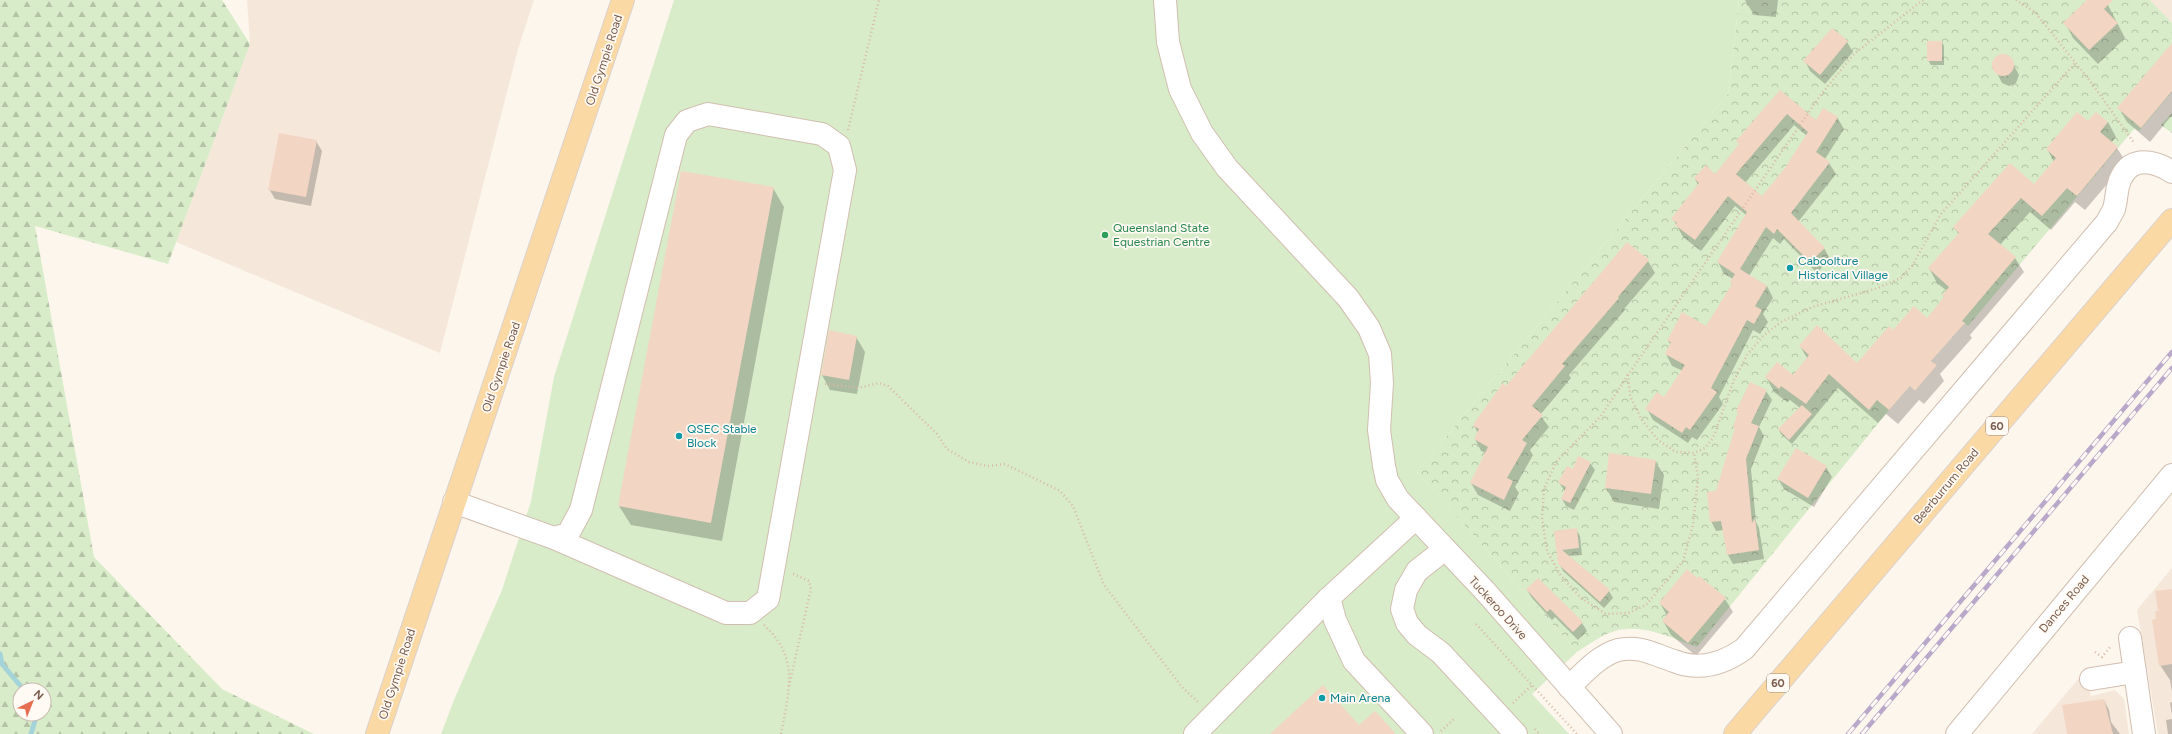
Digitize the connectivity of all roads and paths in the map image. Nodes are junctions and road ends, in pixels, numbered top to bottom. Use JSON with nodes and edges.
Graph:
{"nodes":[{"id":1,"x":623,"y":0,"type":"edge"},
{"id":2,"x":880,"y":0,"type":"edge"},
{"id":3,"x":1165,"y":0,"type":"edge"},
{"id":4,"x":1923,"y":0,"type":"edge"},
{"id":5,"x":2016,"y":0,"type":"edge"},
{"id":6,"x":2076,"y":62,"type":"junction"},
{"id":7,"x":839,"y":146,"type":"junction"},
{"id":8,"x":2147,"y":161,"type":"junction"},
{"id":9,"x":2172,"y":172,"type":"edge"},
{"id":10,"x":2172,"y":220,"type":"edge"},
{"id":11,"x":1628,"y":375,"type":"junction"},
{"id":12,"x":807,"y":381,"type":"junction"},
{"id":13,"x":1694,"y":452,"type":"junction"},
{"id":14,"x":2172,"y":475,"type":"edge"},
{"id":15,"x":2165,"y":498,"type":"edge"},
{"id":16,"x":454,"y":502,"type":"junction"},
{"id":17,"x":1416,"y":518,"type":"junction"},
{"id":18,"x":554,"y":538,"type":"junction"},
{"id":19,"x":1445,"y":549,"type":"junction"},
{"id":20,"x":773,"y":568,"type":"junction"},
{"id":21,"x":1329,"y":598,"type":"junction"},
{"id":22,"x":750,"y":613,"type":"junction"},
{"id":23,"x":1476,"y":624,"type":"dead end"},
{"id":24,"x":2130,"y":638,"type":"dead end"},
{"id":25,"x":2135,"y":672,"type":"junction"},
{"id":26,"x":2091,"y":680,"type":"dead end"},
{"id":27,"x":1532,"y":685,"type":"junction"},
{"id":28,"x":790,"y":686,"type":"junction"},
{"id":29,"x":1569,"y":687,"type":"junction"},
{"id":30,"x":1518,"y":708,"type":"dead end"},
{"id":31,"x":1213,"y":715,"type":"junction"},
{"id":32,"x":1455,"y":718,"type":"dead end"},
{"id":33,"x":1524,"y":730,"type":"edge"},
{"id":34,"x":377,"y":734,"type":"edge"},
{"id":35,"x":780,"y":734,"type":"edge"},
{"id":36,"x":1195,"y":734,"type":"edge"},
{"id":37,"x":1422,"y":734,"type":"edge"},
{"id":38,"x":1437,"y":734,"type":"edge"},
{"id":39,"x":1539,"y":734,"type":"edge"},
{"id":40,"x":1577,"y":734,"type":"edge"},
{"id":41,"x":1611,"y":734,"type":"edge"},
{"id":42,"x":1735,"y":734,"type":"edge"},
{"id":43,"x":1957,"y":734,"type":"edge"},
{"id":44,"x":2144,"y":734,"type":"edge"}],
"edges":[{"from":1,"to":16,"type":"main road","name":"Old Gympie Road"},
{"from":2,"to":7,"type":"path"},
{"from":3,"to":17,"type":"street","name":"Tuckeroo Drive"},
{"from":4,"to":11,"type":"path"},
{"from":5,"to":6,"type":"path"},
{"from":6,"to":8,"type":"path"},
{"from":6,"to":13,"type":"path"},
{"from":7,"to":12,"type":"street"},
{"from":7,"to":18,"type":"street"},
{"from":8,"to":9,"type":"street"},
{"from":8,"to":29,"type":"street"},
{"from":10,"to":42,"type":"main road","name":"Beerburrum Road","number":"60"},
{"from":11,"to":13,"type":"path"},
{"from":11,"to":13,"type":"path"},
{"from":12,"to":20,"type":"street"},
{"from":12,"to":31,"type":"path"},
{"from":14,"to":15,"type":"street","name":"Dances Road"},
{"from":15,"to":43,"type":"street","name":"Dances Road"},
{"from":16,"to":18,"type":"street"},
{"from":16,"to":34,"type":"main road","name":"Old Gympie Road"},
{"from":17,"to":19,"type":"street","name":"Tuckeroo Drive"},
{"from":17,"to":21,"type":"street"},
{"from":18,"to":22,"type":"street"},
{"from":19,"to":29,"type":"street","name":"Tuckeroo Drive"},
{"from":19,"to":33,"type":"street"},
{"from":20,"to":22,"type":"street"},
{"from":20,"to":28,"type":"path"},
{"from":21,"to":31,"type":"street"},
{"from":21,"to":37,"type":"street"},
{"from":22,"to":28,"type":"path"},
{"from":23,"to":27,"type":"path"},
{"from":24,"to":25,"type":"street"},
{"from":25,"to":26,"type":"street"},
{"from":25,"to":44,"type":"street"},
{"from":27,"to":30,"type":"path"},
{"from":27,"to":40,"type":"path"},
{"from":28,"to":35,"type":"path"},
{"from":29,"to":41,"type":"street","name":"Tuckeroo Drive"},
{"from":31,"to":36,"type":"street"},
{"from":32,"to":38,"type":"path"},
{"from":33,"to":39,"type":"path"}]}
